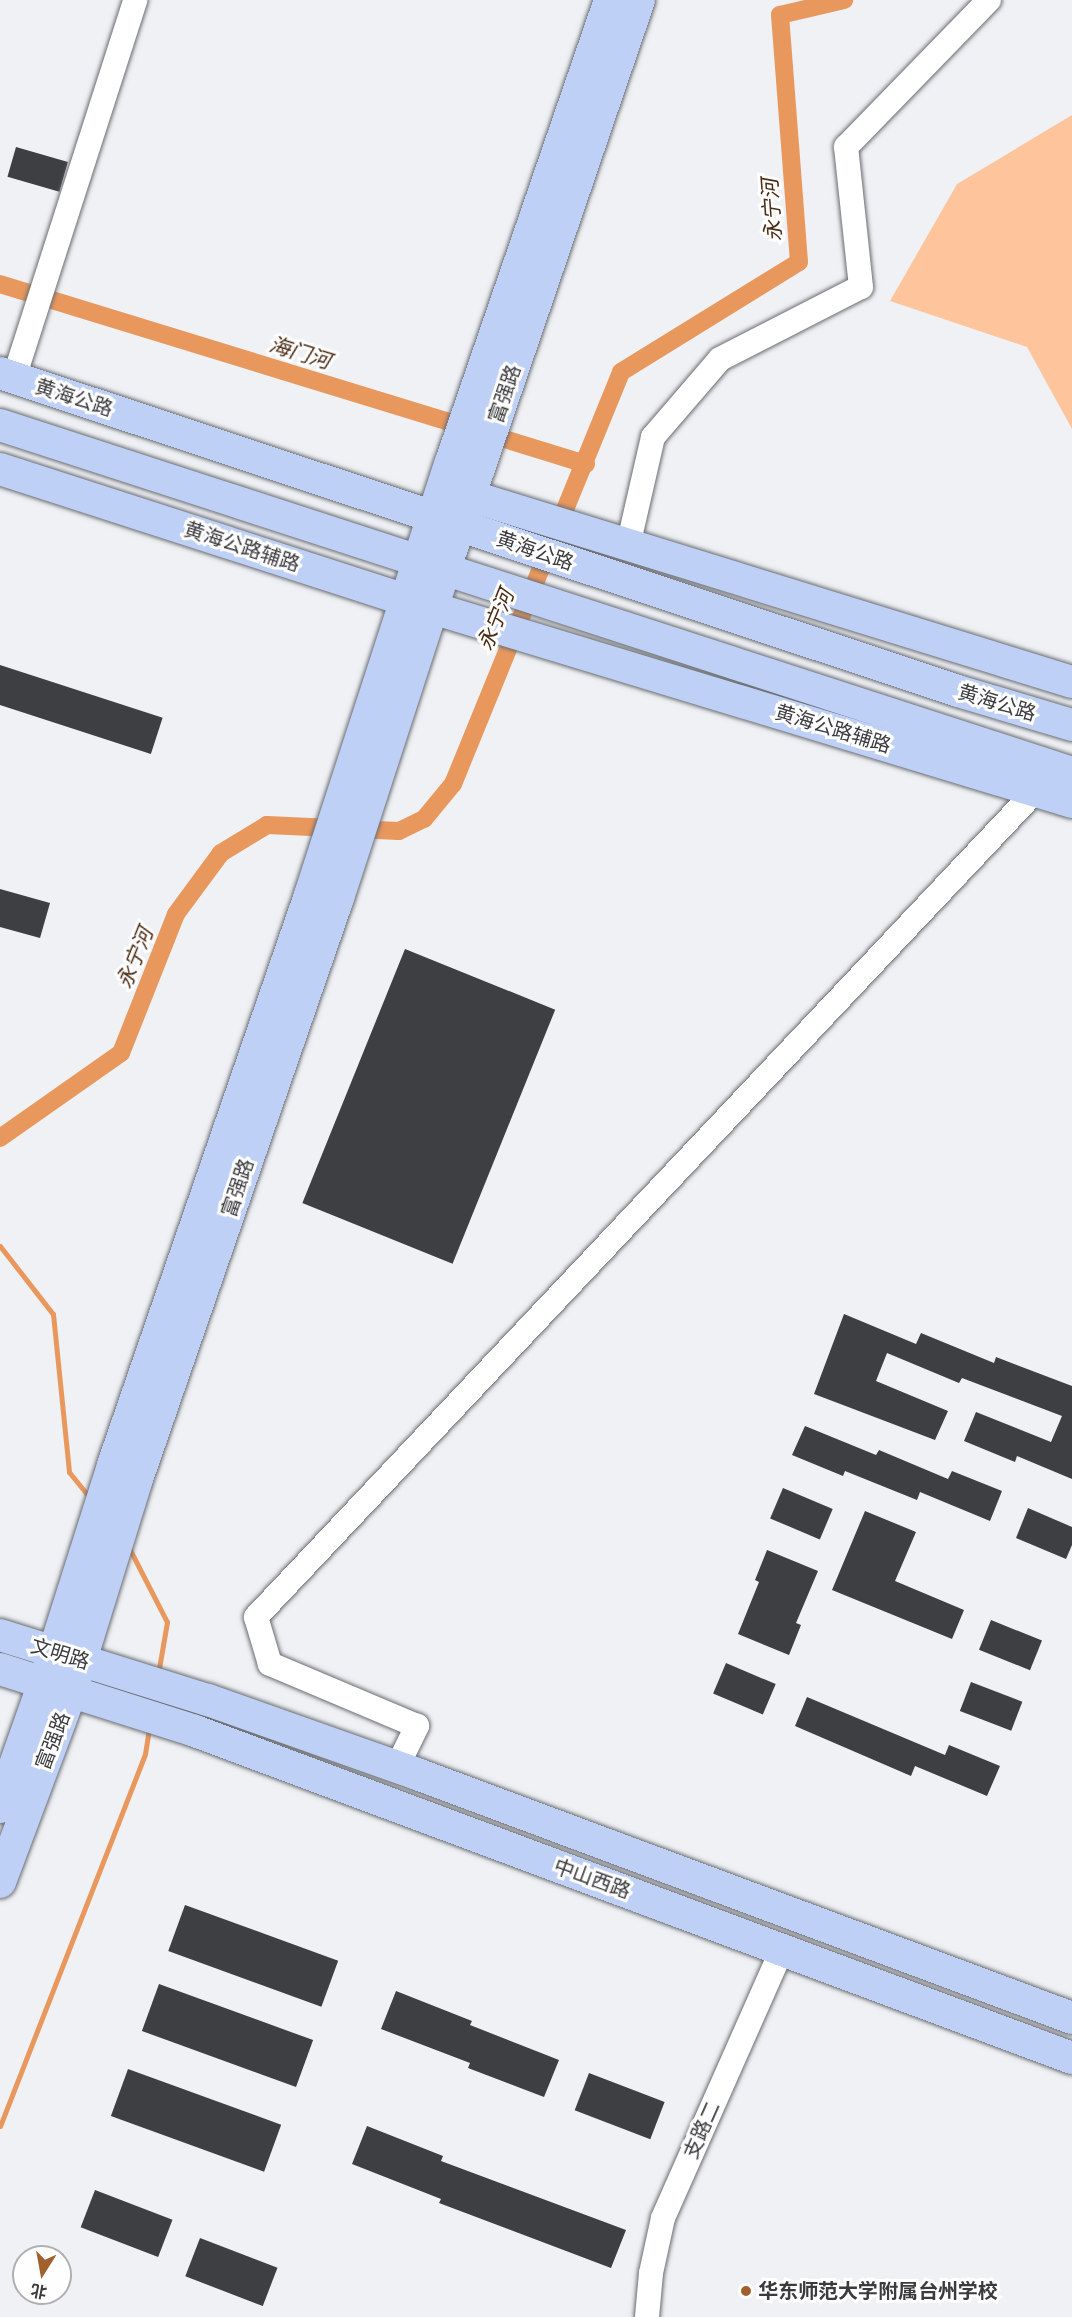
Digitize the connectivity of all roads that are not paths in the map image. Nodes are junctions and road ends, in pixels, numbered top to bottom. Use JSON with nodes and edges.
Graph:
{"nodes":[{"id":1,"x":135,"y":0,"type":"edge"},
{"id":2,"x":610,"y":0,"type":"edge"},
{"id":3,"x":639,"y":0,"type":"edge"},
{"id":4,"x":989,"y":0,"type":"edge"},
{"id":5,"x":7,"y":376,"type":"edge"},
{"id":6,"x":489,"y":395,"type":"junction"},
{"id":7,"x":0,"y":425,"type":"edge"},
{"id":8,"x":0,"y":469,"type":"edge"},
{"id":9,"x":458,"y":494,"type":"junction"},
{"id":10,"x":628,"y":546,"type":"junction"},
{"id":11,"x":432,"y":563,"type":"junction"},
{"id":12,"x":419,"y":604,"type":"junction"},
{"id":13,"x":1072,"y":682,"type":"edge"},
{"id":14,"x":1072,"y":725,"type":"edge"},
{"id":15,"x":1055,"y":778,"type":"edge"},
{"id":16,"x":1072,"y":802,"type":"edge"},
{"id":17,"x":0,"y":1635,"type":"edge"},
{"id":18,"x":67,"y":1656,"type":"junction"},
{"id":19,"x":0,"y":1669,"type":"edge"},
{"id":20,"x":120,"y":1672,"type":"joint"},
{"id":21,"x":58,"y":1688,"type":"junction"},
{"id":22,"x":110,"y":1704,"type":"joint"},
{"id":23,"x":397,"y":1767,"type":"junction"},
{"id":24,"x":0,"y":1807,"type":"edge"},
{"id":25,"x":0,"y":1882,"type":"edge"},
{"id":26,"x":782,"y":1950,"type":"junction"},
{"id":27,"x":1072,"y":2018,"type":"edge"},
{"id":28,"x":1072,"y":2058,"type":"edge"},
{"id":29,"x":647,"y":2317,"type":"edge"}],
"edges":[{"from":1,"to":5,"type":"street"},
{"from":2,"to":6,"type":"main road","name":"富强路"},
{"from":3,"to":6,"type":"main road","name":"富强路"},
{"from":4,"to":10,"type":"street"},
{"from":5,"to":9,"type":"main road","name":"黄海公路"},
{"from":6,"to":9,"type":"main road","name":"富强路"},
{"from":7,"to":11,"type":"main road"},
{"from":8,"to":12,"type":"main road","name":"黄海公路辅路"},
{"from":9,"to":10,"type":"main road"},
{"from":9,"to":11,"type":"main road","name":"富强路"},
{"from":9,"to":14,"type":"main road","name":"黄海公路"},
{"from":10,"to":13,"type":"main road"},
{"from":11,"to":12,"type":"main road","name":"富强路"},
{"from":11,"to":15,"type":"main road"},
{"from":12,"to":15,"type":"main road","name":"黄海公路辅路"},
{"from":12,"to":18,"type":"main road","name":"富强路"},
{"from":15,"to":16,"type":"main road","name":"黄海公路辅路"},
{"from":15,"to":23,"type":"street"},
{"from":17,"to":18,"type":"main road","name":"文明路"},
{"from":18,"to":20,"type":"main road","name":"文明路"},
{"from":18,"to":21,"type":"main road","name":"富强路"},
{"from":19,"to":21,"type":"main road","name":"文明路"},
{"from":20,"to":23,"type":"main road","name":"中山西路"},
{"from":21,"to":22,"type":"main road","name":"文明路"},
{"from":21,"to":24,"type":"main road","name":"富强路"},
{"from":21,"to":25,"type":"main road","name":"富强路"},
{"from":22,"to":26,"type":"main road","name":"中山西路"},
{"from":23,"to":27,"type":"main road","name":"中山西路"},
{"from":26,"to":28,"type":"main road","name":"中山西路"},
{"from":26,"to":29,"type":"street","name":"支路二"}]}
